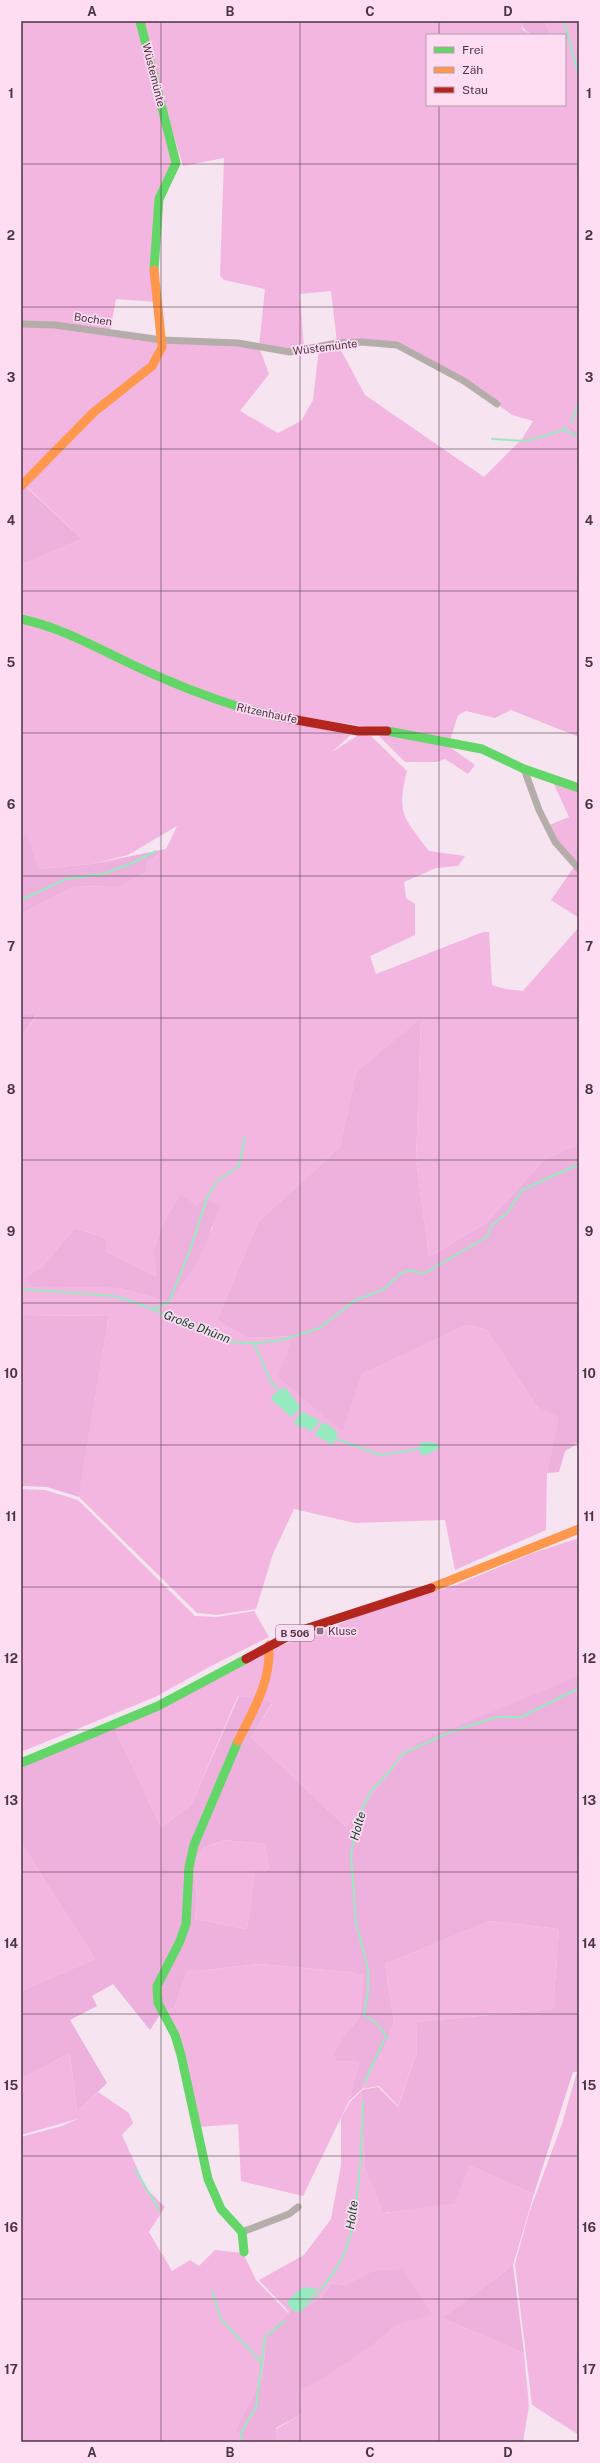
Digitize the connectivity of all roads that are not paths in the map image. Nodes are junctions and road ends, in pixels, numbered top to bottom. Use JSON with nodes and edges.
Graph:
{"nodes":[{"id":1,"x":140,"y":21,"type":"edge"},
{"id":2,"x":21,"y":324,"type":"edge"},
{"id":3,"x":162,"y":340,"type":"junction"},
{"id":4,"x":498,"y":404,"type":"dead end"},
{"id":5,"x":21,"y":486,"type":"edge"},
{"id":6,"x":21,"y":619,"type":"edge"},
{"id":7,"x":524,"y":769,"type":"junction"},
{"id":8,"x":579,"y":788,"type":"edge"},
{"id":9,"x":579,"y":869,"type":"edge"},
{"id":10,"x":579,"y":1529,"type":"edge"},
{"id":11,"x":269,"y":1645,"type":"junction"},
{"id":12,"x":21,"y":1762,"type":"edge"},
{"id":13,"x":298,"y":2207,"type":"dead end"},
{"id":14,"x":242,"y":2232,"type":"junction"},
{"id":15,"x":244,"y":2252,"type":"dead end"}],
"edges":[{"from":1,"to":3,"type":"street","name":"Wüstemünte"},
{"from":2,"to":3,"type":"street","name":"Bochen"},
{"from":3,"to":4,"type":"street","name":"Wüstemünte"},
{"from":3,"to":5,"type":"street","name":"Wüstemünte"},
{"from":6,"to":7,"type":"street","name":"Ritzenhaufe"},
{"from":7,"to":8,"type":"street","name":"Ritzenhaufe"},
{"from":7,"to":9,"type":"street"},
{"from":10,"to":11,"type":"street","number":"B 506"},
{"from":11,"to":12,"type":"street","number":"B 506"},
{"from":11,"to":14,"type":"street"},
{"from":13,"to":14,"type":"street"},
{"from":14,"to":15,"type":"street"}]}
